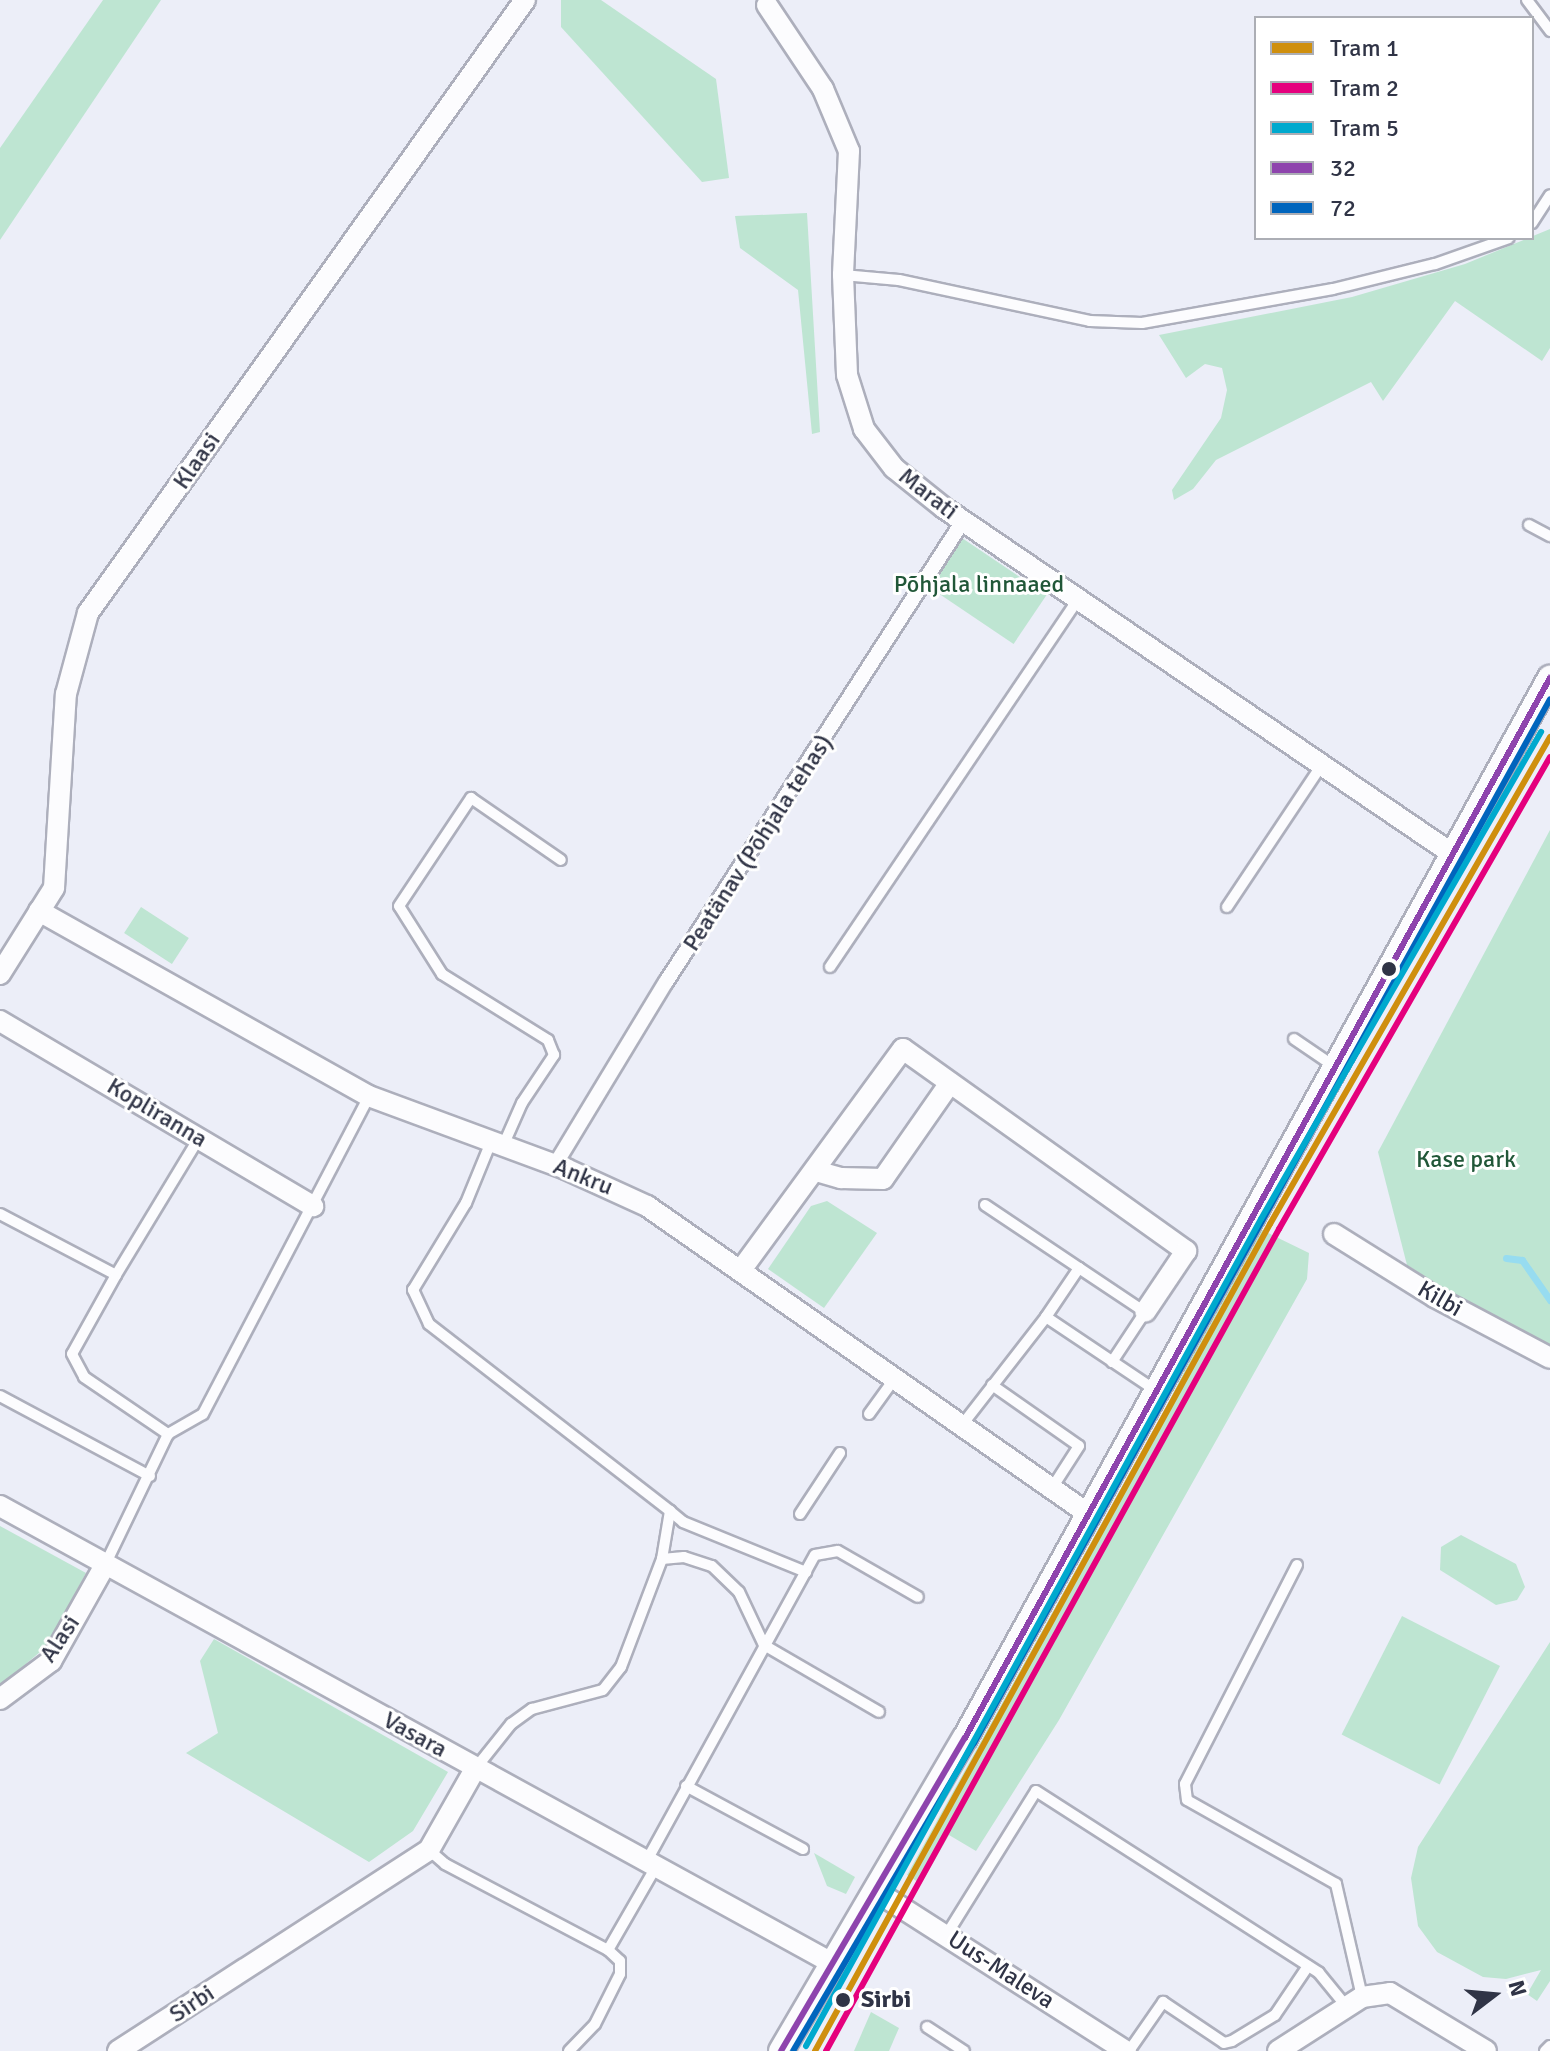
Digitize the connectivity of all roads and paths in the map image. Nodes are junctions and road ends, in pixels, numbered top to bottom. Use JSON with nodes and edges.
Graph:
{"nodes":[{"id":1,"x":525,"y":0,"type":"edge"},
{"id":2,"x":1527,"y":0,"type":"edge"},
{"id":3,"x":763,"y":2,"type":"edge"},
{"id":4,"x":1550,"y":31,"type":"edge"},
{"id":5,"x":1550,"y":195,"type":"edge"},
{"id":6,"x":1534,"y":220,"type":"edge"},
{"id":7,"x":1503,"y":240,"type":"edge"},
{"id":8,"x":843,"y":275,"type":"junction"},
{"id":9,"x":963,"y":521,"type":"junction"},
{"id":10,"x":1529,"y":525,"type":"dead end"},
{"id":11,"x":1550,"y":536,"type":"edge"},
{"id":12,"x":1078,"y":600,"type":"junction"},
{"id":13,"x":1550,"y":678,"type":"edge"},
{"id":14,"x":1321,"y":766,"type":"junction"},
{"id":15,"x":1454,"y":855,"type":"junction"},
{"id":16,"x":561,"y":860,"type":"dead end"},
{"id":17,"x":1227,"y":907,"type":"dead end"},
{"id":18,"x":39,"y":911,"type":"junction"},
{"id":19,"x":830,"y":967,"type":"dead end"},
{"id":20,"x":0,"y":974,"type":"edge"},
{"id":21,"x":0,"y":1021,"type":"edge"},
{"id":22,"x":1294,"y":1039,"type":"dead end"},
{"id":23,"x":1335,"y":1067,"type":"junction"},
{"id":24,"x":950,"y":1083,"type":"junction"},
{"id":25,"x":369,"y":1096,"type":"junction"},
{"id":26,"x":199,"y":1138,"type":"junction"},
{"id":27,"x":497,"y":1144,"type":"junction"},
{"id":28,"x":555,"y":1165,"type":"junction"},
{"id":29,"x":816,"y":1171,"type":"junction"},
{"id":30,"x":985,"y":1205,"type":"dead end"},
{"id":31,"x":313,"y":1206,"type":"junction"},
{"id":32,"x":0,"y":1214,"type":"edge"},
{"id":33,"x":1334,"y":1234,"type":"dead end"},
{"id":34,"x":1079,"y":1268,"type":"junction"},
{"id":35,"x":741,"y":1270,"type":"junction"},
{"id":36,"x":116,"y":1275,"type":"junction"},
{"id":37,"x":1145,"y":1312,"type":"junction"},
{"id":38,"x":1046,"y":1317,"type":"junction"},
{"id":39,"x":1550,"y":1358,"type":"edge"},
{"id":40,"x":1112,"y":1362,"type":"junction"},
{"id":41,"x":895,"y":1378,"type":"junction"},
{"id":42,"x":992,"y":1385,"type":"junction"},
{"id":43,"x":1155,"y":1390,"type":"junction"},
{"id":44,"x":0,"y":1396,"type":"edge"},
{"id":45,"x":869,"y":1414,"type":"dead end"},
{"id":46,"x":962,"y":1425,"type":"junction"},
{"id":47,"x":168,"y":1434,"type":"junction"},
{"id":48,"x":840,"y":1453,"type":"dead end"},
{"id":49,"x":150,"y":1476,"type":"junction"},
{"id":50,"x":1052,"y":1488,"type":"junction"},
{"id":51,"x":0,"y":1506,"type":"edge"},
{"id":52,"x":670,"y":1511,"type":"junction"},
{"id":53,"x":1087,"y":1513,"type":"junction"},
{"id":54,"x":800,"y":1514,"type":"dead end"},
{"id":55,"x":662,"y":1559,"type":"junction"},
{"id":56,"x":105,"y":1565,"type":"junction"},
{"id":57,"x":1297,"y":1565,"type":"dead end"},
{"id":58,"x":806,"y":1572,"type":"junction"},
{"id":59,"x":918,"y":1597,"type":"dead end"},
{"id":60,"x":764,"y":1645,"type":"junction"},
{"id":61,"x":0,"y":1699,"type":"edge"},
{"id":62,"x":879,"y":1712,"type":"dead end"},
{"id":63,"x":475,"y":1769,"type":"junction"},
{"id":64,"x":686,"y":1786,"type":"junction"},
{"id":65,"x":803,"y":1849,"type":"dead end"},
{"id":66,"x":429,"y":1850,"type":"junction"},
{"id":67,"x":651,"y":1864,"type":"junction"},
{"id":68,"x":874,"y":1890,"type":"junction"},
{"id":69,"x":947,"y":1934,"type":"junction"},
{"id":70,"x":608,"y":1950,"type":"junction"},
{"id":71,"x":830,"y":1962,"type":"junction"},
{"id":72,"x":1308,"y":1966,"type":"junction"},
{"id":73,"x":1354,"y":2001,"type":"junction"},
{"id":74,"x":927,"y":2027,"type":"dead end"},
{"id":75,"x":1550,"y":2046,"type":"edge"},
{"id":76,"x":118,"y":2051,"type":"edge"},
{"id":77,"x":569,"y":2051,"type":"edge"},
{"id":78,"x":781,"y":2051,"type":"edge"},
{"id":79,"x":964,"y":2051,"type":"edge"},
{"id":80,"x":1127,"y":2051,"type":"edge"},
{"id":81,"x":1278,"y":2051,"type":"edge"},
{"id":82,"x":1486,"y":2051,"type":"edge"},
{"id":83,"x":1545,"y":2051,"type":"edge"}],
"edges":[{"from":1,"to":18,"type":"street","name":"Klaasi"},
{"from":2,"to":4,"type":"lane"},
{"from":3,"to":8,"type":"street","name":"Marati"},
{"from":5,"to":6,"type":"lane"},
{"from":7,"to":8,"type":"lane"},
{"from":8,"to":9,"type":"street","name":"Marati"},
{"from":9,"to":12,"type":"street","name":"Marati"},
{"from":9,"to":28,"type":"street","name":"Peatänav (Põhjala tehas)"},
{"from":10,"to":11,"type":"lane"},
{"from":12,"to":14,"type":"street","name":"Marati"},
{"from":12,"to":19,"type":"lane"},
{"from":13,"to":15,"type":"street"},
{"from":14,"to":15,"type":"street","name":"Marati"},
{"from":14,"to":17,"type":"lane"},
{"from":15,"to":23,"type":"street"},
{"from":16,"to":27,"type":"lane"},
{"from":18,"to":20,"type":"street","name":"Klaasi"},
{"from":18,"to":25,"type":"street","name":"Ankru"},
{"from":21,"to":26,"type":"street","name":"Kopliranna"},
{"from":22,"to":23,"type":"lane"},
{"from":23,"to":43,"type":"street"},
{"from":24,"to":29,"type":"street"},
{"from":24,"to":29,"type":"street"},
{"from":24,"to":37,"type":"street"},
{"from":25,"to":27,"type":"street","name":"Ankru"},
{"from":25,"to":31,"type":"lane"},
{"from":26,"to":31,"type":"street","name":"Kopliranna"},
{"from":26,"to":36,"type":"lane"},
{"from":27,"to":28,"type":"street","name":"Ankru"},
{"from":27,"to":52,"type":"lane"},
{"from":28,"to":35,"type":"street","name":"Ankru"},
{"from":29,"to":35,"type":"street"},
{"from":30,"to":34,"type":"lane"},
{"from":31,"to":47,"type":"lane"},
{"from":32,"to":36,"type":"lane"},
{"from":33,"to":39,"type":"street","name":"Kilbi"},
{"from":34,"to":37,"type":"lane"},
{"from":34,"to":38,"type":"lane"},
{"from":35,"to":41,"type":"street","name":"Ankru"},
{"from":36,"to":47,"type":"lane"},
{"from":37,"to":40,"type":"lane"},
{"from":38,"to":40,"type":"lane"},
{"from":38,"to":42,"type":"lane"},
{"from":40,"to":43,"type":"lane"},
{"from":41,"to":45,"type":"lane"},
{"from":41,"to":46,"type":"street","name":"Ankru"},
{"from":42,"to":46,"type":"lane"},
{"from":42,"to":50,"type":"lane"},
{"from":43,"to":53,"type":"street"},
{"from":44,"to":49,"type":"lane"},
{"from":46,"to":50,"type":"street","name":"Ankru"},
{"from":47,"to":49,"type":"lane"},
{"from":48,"to":54,"type":"lane"},
{"from":49,"to":56,"type":"lane"},
{"from":50,"to":53,"type":"street","name":"Ankru"},
{"from":51,"to":56,"type":"street","name":"Vasara"},
{"from":52,"to":55,"type":"lane"},
{"from":52,"to":58,"type":"lane"},
{"from":53,"to":68,"type":"street"},
{"from":55,"to":60,"type":"lane"},
{"from":55,"to":63,"type":"lane"},
{"from":56,"to":61,"type":"street","name":"Alasi"},
{"from":56,"to":63,"type":"street","name":"Vasara"},
{"from":57,"to":73,"type":"lane"},
{"from":58,"to":59,"type":"lane"},
{"from":58,"to":60,"type":"lane"},
{"from":60,"to":62,"type":"lane"},
{"from":60,"to":64,"type":"lane"},
{"from":63,"to":66,"type":"street","name":"Sirbi"},
{"from":63,"to":67,"type":"street","name":"Vasara"},
{"from":64,"to":65,"type":"lane"},
{"from":64,"to":67,"type":"lane"},
{"from":66,"to":70,"type":"lane"},
{"from":66,"to":76,"type":"street","name":"Sirbi"},
{"from":67,"to":70,"type":"lane"},
{"from":67,"to":71,"type":"street","name":"Vasara"},
{"from":68,"to":69,"type":"street","name":"Uus-Maleva"},
{"from":68,"to":71,"type":"street"},
{"from":69,"to":72,"type":"lane"},
{"from":69,"to":80,"type":"street","name":"Uus-Maleva"},
{"from":70,"to":77,"type":"lane"},
{"from":71,"to":78,"type":"street"},
{"from":72,"to":73,"type":"lane"},
{"from":72,"to":80,"type":"lane"},
{"from":73,"to":81,"type":"street"},
{"from":73,"to":82,"type":"street"},
{"from":74,"to":79,"type":"lane"},
{"from":75,"to":83,"type":"lane"}]}
